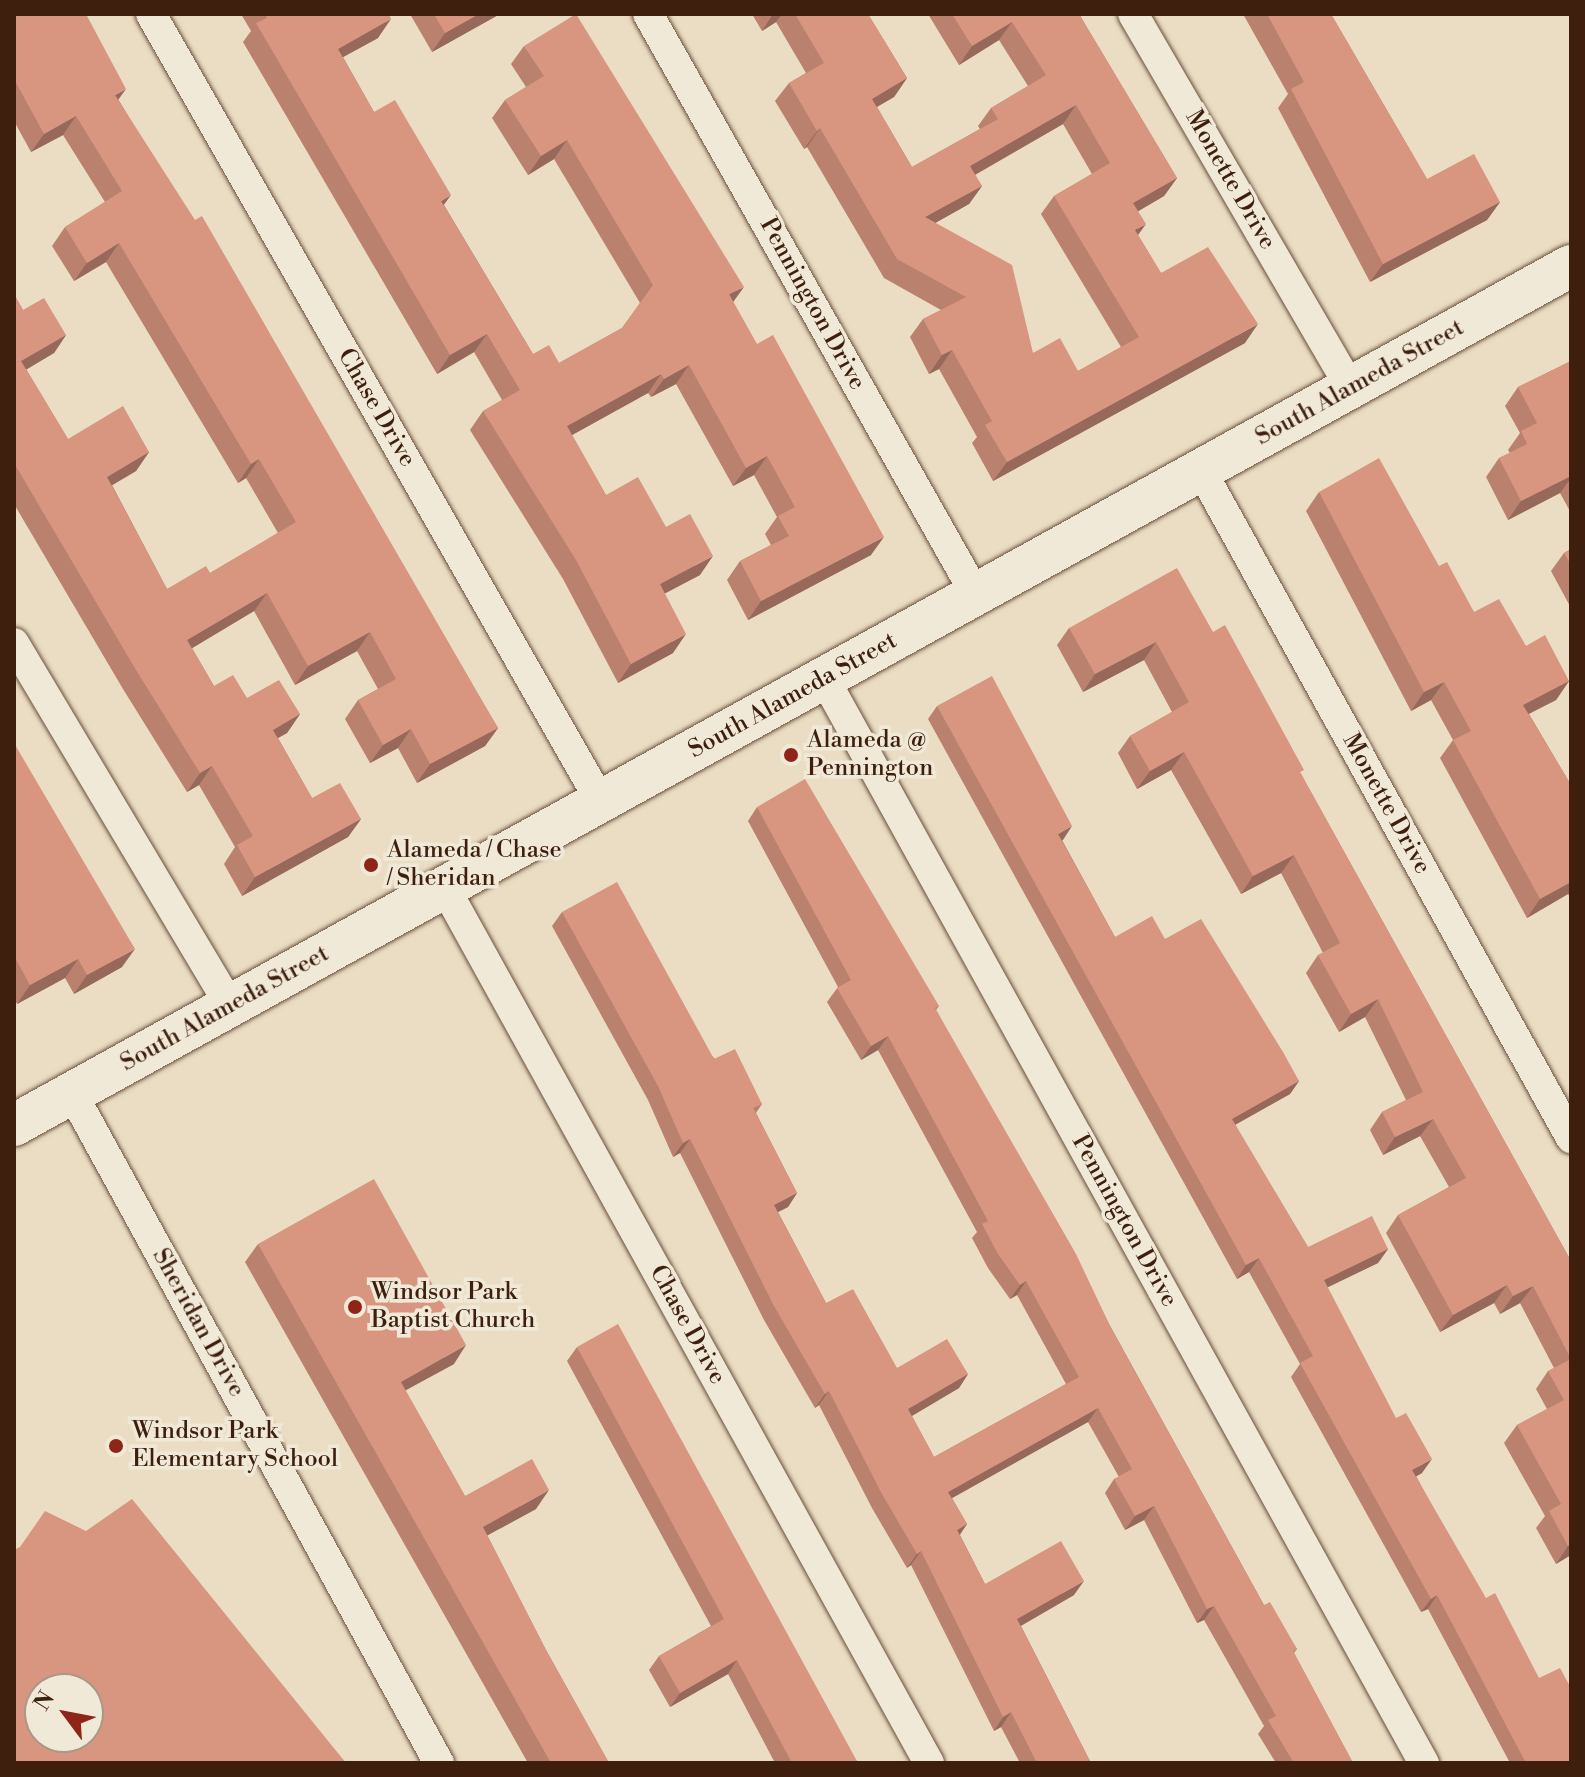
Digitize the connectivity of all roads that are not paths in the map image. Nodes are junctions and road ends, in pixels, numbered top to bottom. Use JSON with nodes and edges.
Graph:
{"nodes":[{"id":1,"x":151,"y":14,"type":"edge"},
{"id":2,"x":648,"y":14,"type":"edge"},
{"id":3,"x":1133,"y":14,"type":"edge"},
{"id":4,"x":1571,"y":266,"type":"edge"},
{"id":5,"x":1351,"y":388,"type":"junction"},
{"id":6,"x":1201,"y":470,"type":"junction"},
{"id":7,"x":976,"y":595,"type":"junction"},
{"id":8,"x":14,"y":643,"type":"edge"},
{"id":9,"x":824,"y":678,"type":"junction"},
{"id":10,"x":601,"y":802,"type":"junction"},
{"id":11,"x":445,"y":888,"type":"junction"},
{"id":12,"x":230,"y":1006,"type":"junction"},
{"id":13,"x":72,"y":1093,"type":"junction"},
{"id":14,"x":14,"y":1125,"type":"edge"},
{"id":15,"x":1571,"y":1138,"type":"edge"},
{"id":16,"x":439,"y":1763,"type":"edge"},
{"id":17,"x":929,"y":1763,"type":"edge"},
{"id":18,"x":1424,"y":1763,"type":"edge"}],
"edges":[{"from":1,"to":10,"type":"street","name":"Chase Drive"},
{"from":2,"to":7,"type":"street","name":"Pennington Drive"},
{"from":3,"to":5,"type":"street","name":"Monette Drive"},
{"from":4,"to":5,"type":"main road","name":"South Alameda Street"},
{"from":5,"to":6,"type":"main road","name":"South Alameda Street"},
{"from":6,"to":7,"type":"main road","name":"South Alameda Street"},
{"from":6,"to":15,"type":"street","name":"Monette Drive"},
{"from":7,"to":9,"type":"main road","name":"South Alameda Street"},
{"from":8,"to":12,"type":"street"},
{"from":9,"to":10,"type":"main road","name":"South Alameda Street"},
{"from":9,"to":18,"type":"street","name":"Pennington Drive"},
{"from":10,"to":11,"type":"main road","name":"South Alameda Street"},
{"from":11,"to":12,"type":"main road","name":"South Alameda Street"},
{"from":11,"to":17,"type":"street","name":"Chase Drive"},
{"from":12,"to":13,"type":"main road","name":"South Alameda Street"},
{"from":13,"to":14,"type":"main road","name":"South Alameda Street"},
{"from":13,"to":16,"type":"street","name":"Sheridan Drive"}]}
